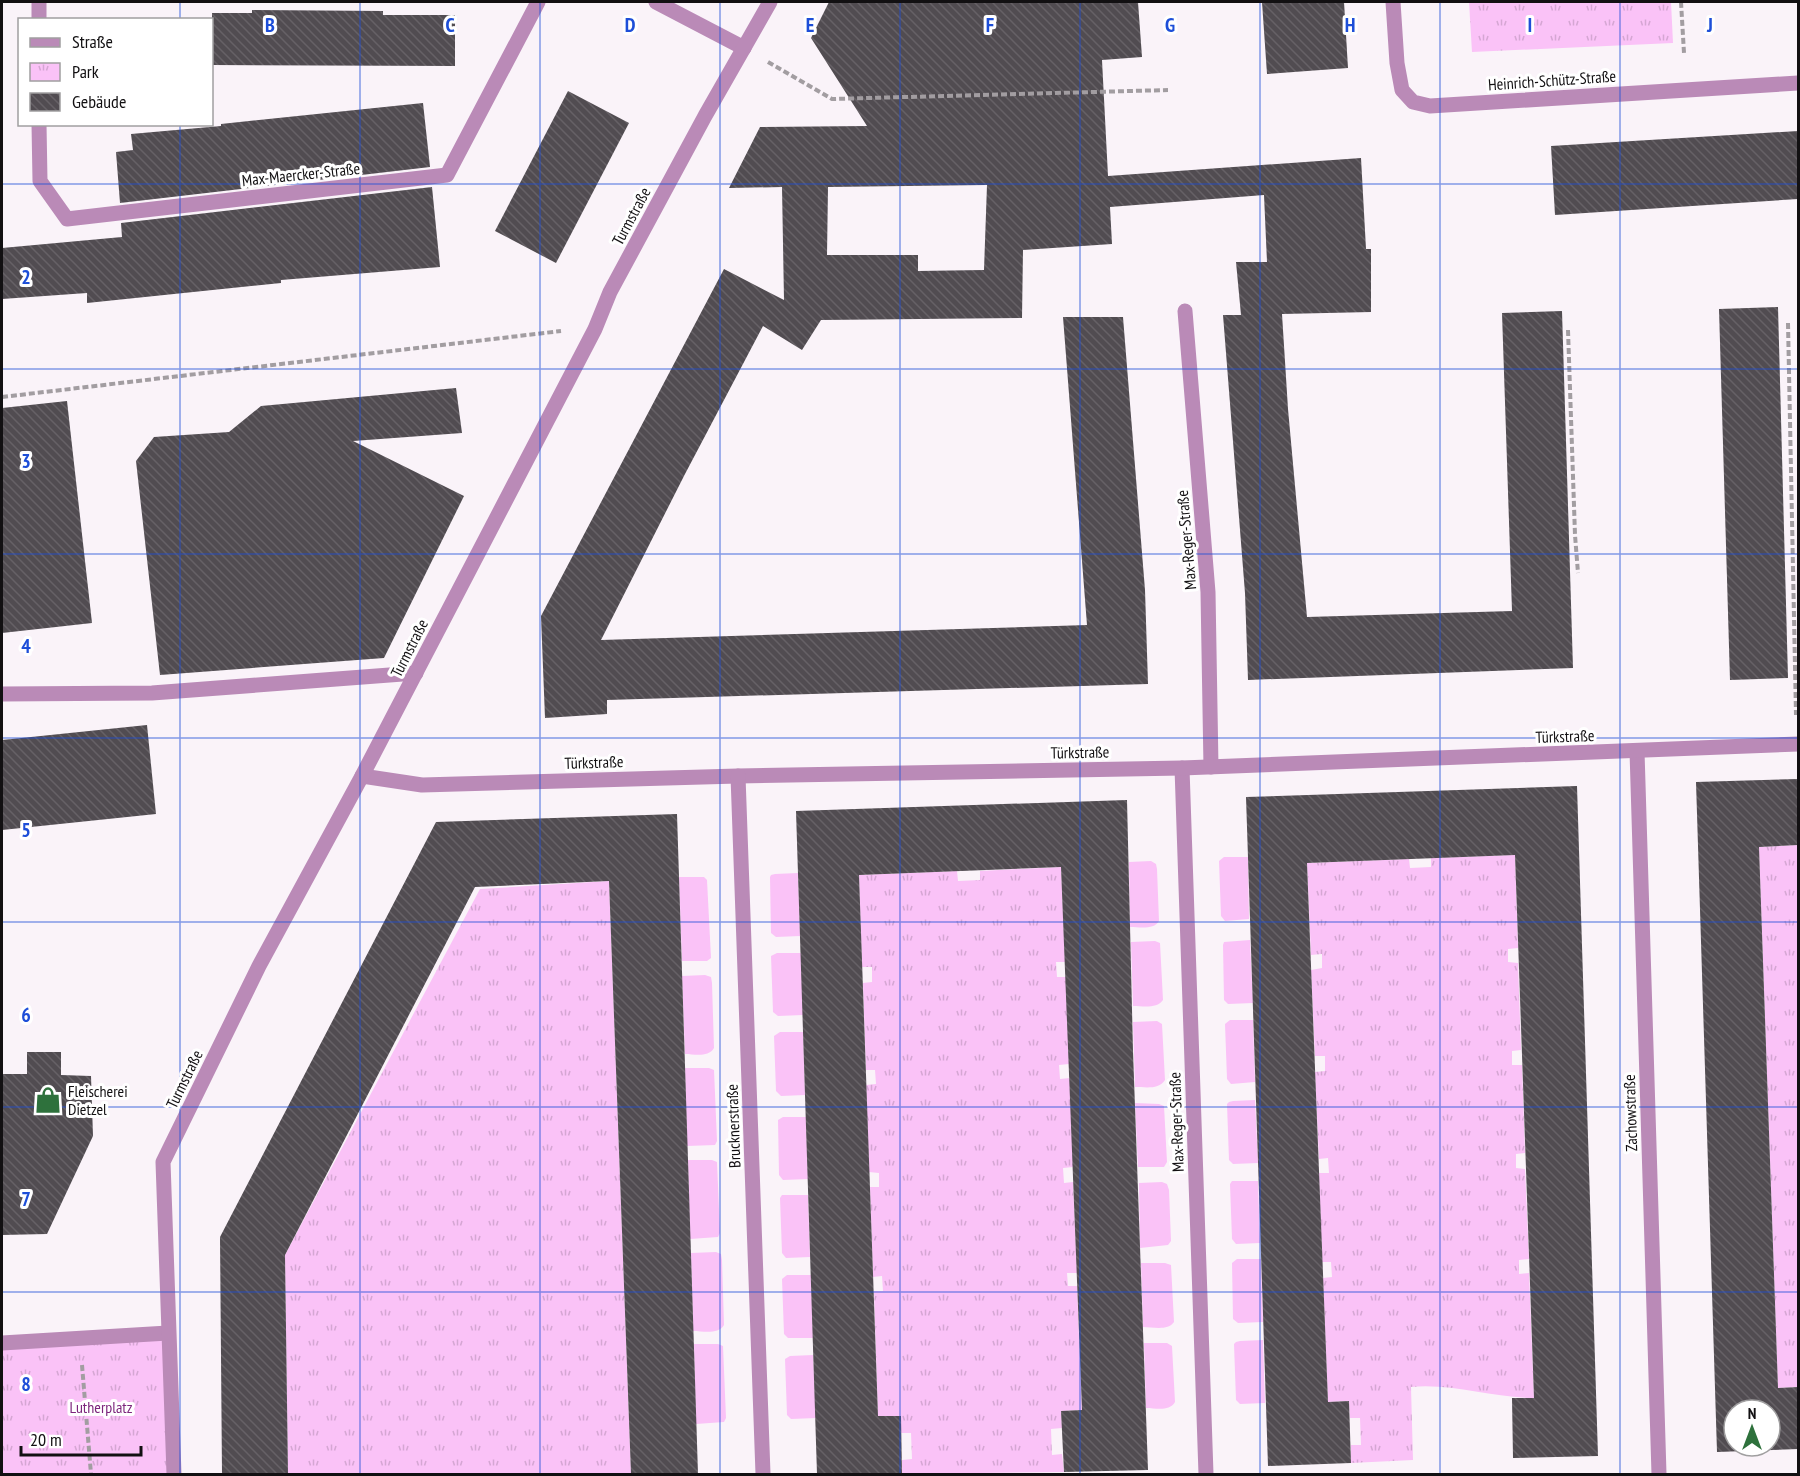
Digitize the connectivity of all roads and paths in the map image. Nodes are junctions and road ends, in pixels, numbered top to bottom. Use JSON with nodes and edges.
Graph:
{"nodes":[{"id":1,"x":39,"y":2,"type":"edge"},
{"id":2,"x":538,"y":2,"type":"edge"},
{"id":3,"x":656,"y":2,"type":"edge"},
{"id":4,"x":770,"y":2,"type":"edge"},
{"id":5,"x":1394,"y":2,"type":"edge"},
{"id":6,"x":1681,"y":2,"type":"edge"},
{"id":7,"x":39,"y":18,"type":"edge"},
{"id":8,"x":744,"y":48,"type":"junction"},
{"id":9,"x":1684,"y":53,"type":"dead end"},
{"id":10,"x":1798,"y":83,"type":"edge"},
{"id":11,"x":1168,"y":90,"type":"dead end"},
{"id":12,"x":39,"y":126,"type":"edge"},
{"id":13,"x":1185,"y":311,"type":"dead end"},
{"id":14,"x":1788,"y":323,"type":"dead end"},
{"id":15,"x":595,"y":329,"type":"junction"},
{"id":16,"x":1568,"y":330,"type":"dead end"},
{"id":17,"x":2,"y":397,"type":"edge"},
{"id":18,"x":1578,"y":573,"type":"dead end"},
{"id":19,"x":416,"y":673,"type":"junction"},
{"id":20,"x":2,"y":694,"type":"edge"},
{"id":21,"x":1798,"y":744,"type":"edge"},
{"id":22,"x":1637,"y":751,"type":"junction"},
{"id":23,"x":1211,"y":767,"type":"junction"},
{"id":24,"x":1182,"y":768,"type":"junction"},
{"id":25,"x":362,"y":776,"type":"junction"},
{"id":26,"x":738,"y":776,"type":"junction"},
{"id":27,"x":168,"y":1333,"type":"junction"},
{"id":28,"x":80,"y":1340,"type":"junction"},
{"id":29,"x":2,"y":1343,"type":"edge"},
{"id":30,"x":91,"y":1474,"type":"edge"},
{"id":31,"x":174,"y":1474,"type":"edge"},
{"id":32,"x":764,"y":1474,"type":"edge"},
{"id":33,"x":1206,"y":1474,"type":"edge"},
{"id":34,"x":1659,"y":1474,"type":"edge"}],
"edges":[{"from":1,"to":7,"type":"street"},
{"from":2,"to":12,"type":"street","name":"Max-Maercker-Straße"},
{"from":3,"to":8,"type":"street"},
{"from":4,"to":8,"type":"street","name":"Turmstraße"},
{"from":5,"to":10,"type":"street","name":"Heinrich-Schütz-Straße"},
{"from":6,"to":9,"type":"path"},
{"from":8,"to":11,"type":"path"},
{"from":8,"to":15,"type":"street","name":"Turmstraße"},
{"from":13,"to":23,"type":"street","name":"Max-Reger-Straße"},
{"from":14,"to":21,"type":"path"},
{"from":15,"to":17,"type":"path"},
{"from":15,"to":19,"type":"street","name":"Turmstraße"},
{"from":16,"to":18,"type":"path"},
{"from":19,"to":20,"type":"street"},
{"from":19,"to":25,"type":"street","name":"Turmstraße"},
{"from":21,"to":22,"type":"street","name":"Türkstraße"},
{"from":22,"to":23,"type":"street","name":"Türkstraße"},
{"from":22,"to":34,"type":"street","name":"Zachowstraße"},
{"from":23,"to":24,"type":"street","name":"Türkstraße"},
{"from":24,"to":26,"type":"street","name":"Türkstraße"},
{"from":24,"to":33,"type":"street","name":"Max-Reger-Straße"},
{"from":25,"to":26,"type":"street","name":"Türkstraße"},
{"from":25,"to":27,"type":"street","name":"Turmstraße"},
{"from":26,"to":32,"type":"street","name":"Brucknerstraße"},
{"from":27,"to":28,"type":"street"},
{"from":27,"to":31,"type":"street"},
{"from":28,"to":29,"type":"street"},
{"from":28,"to":30,"type":"path"}]}
